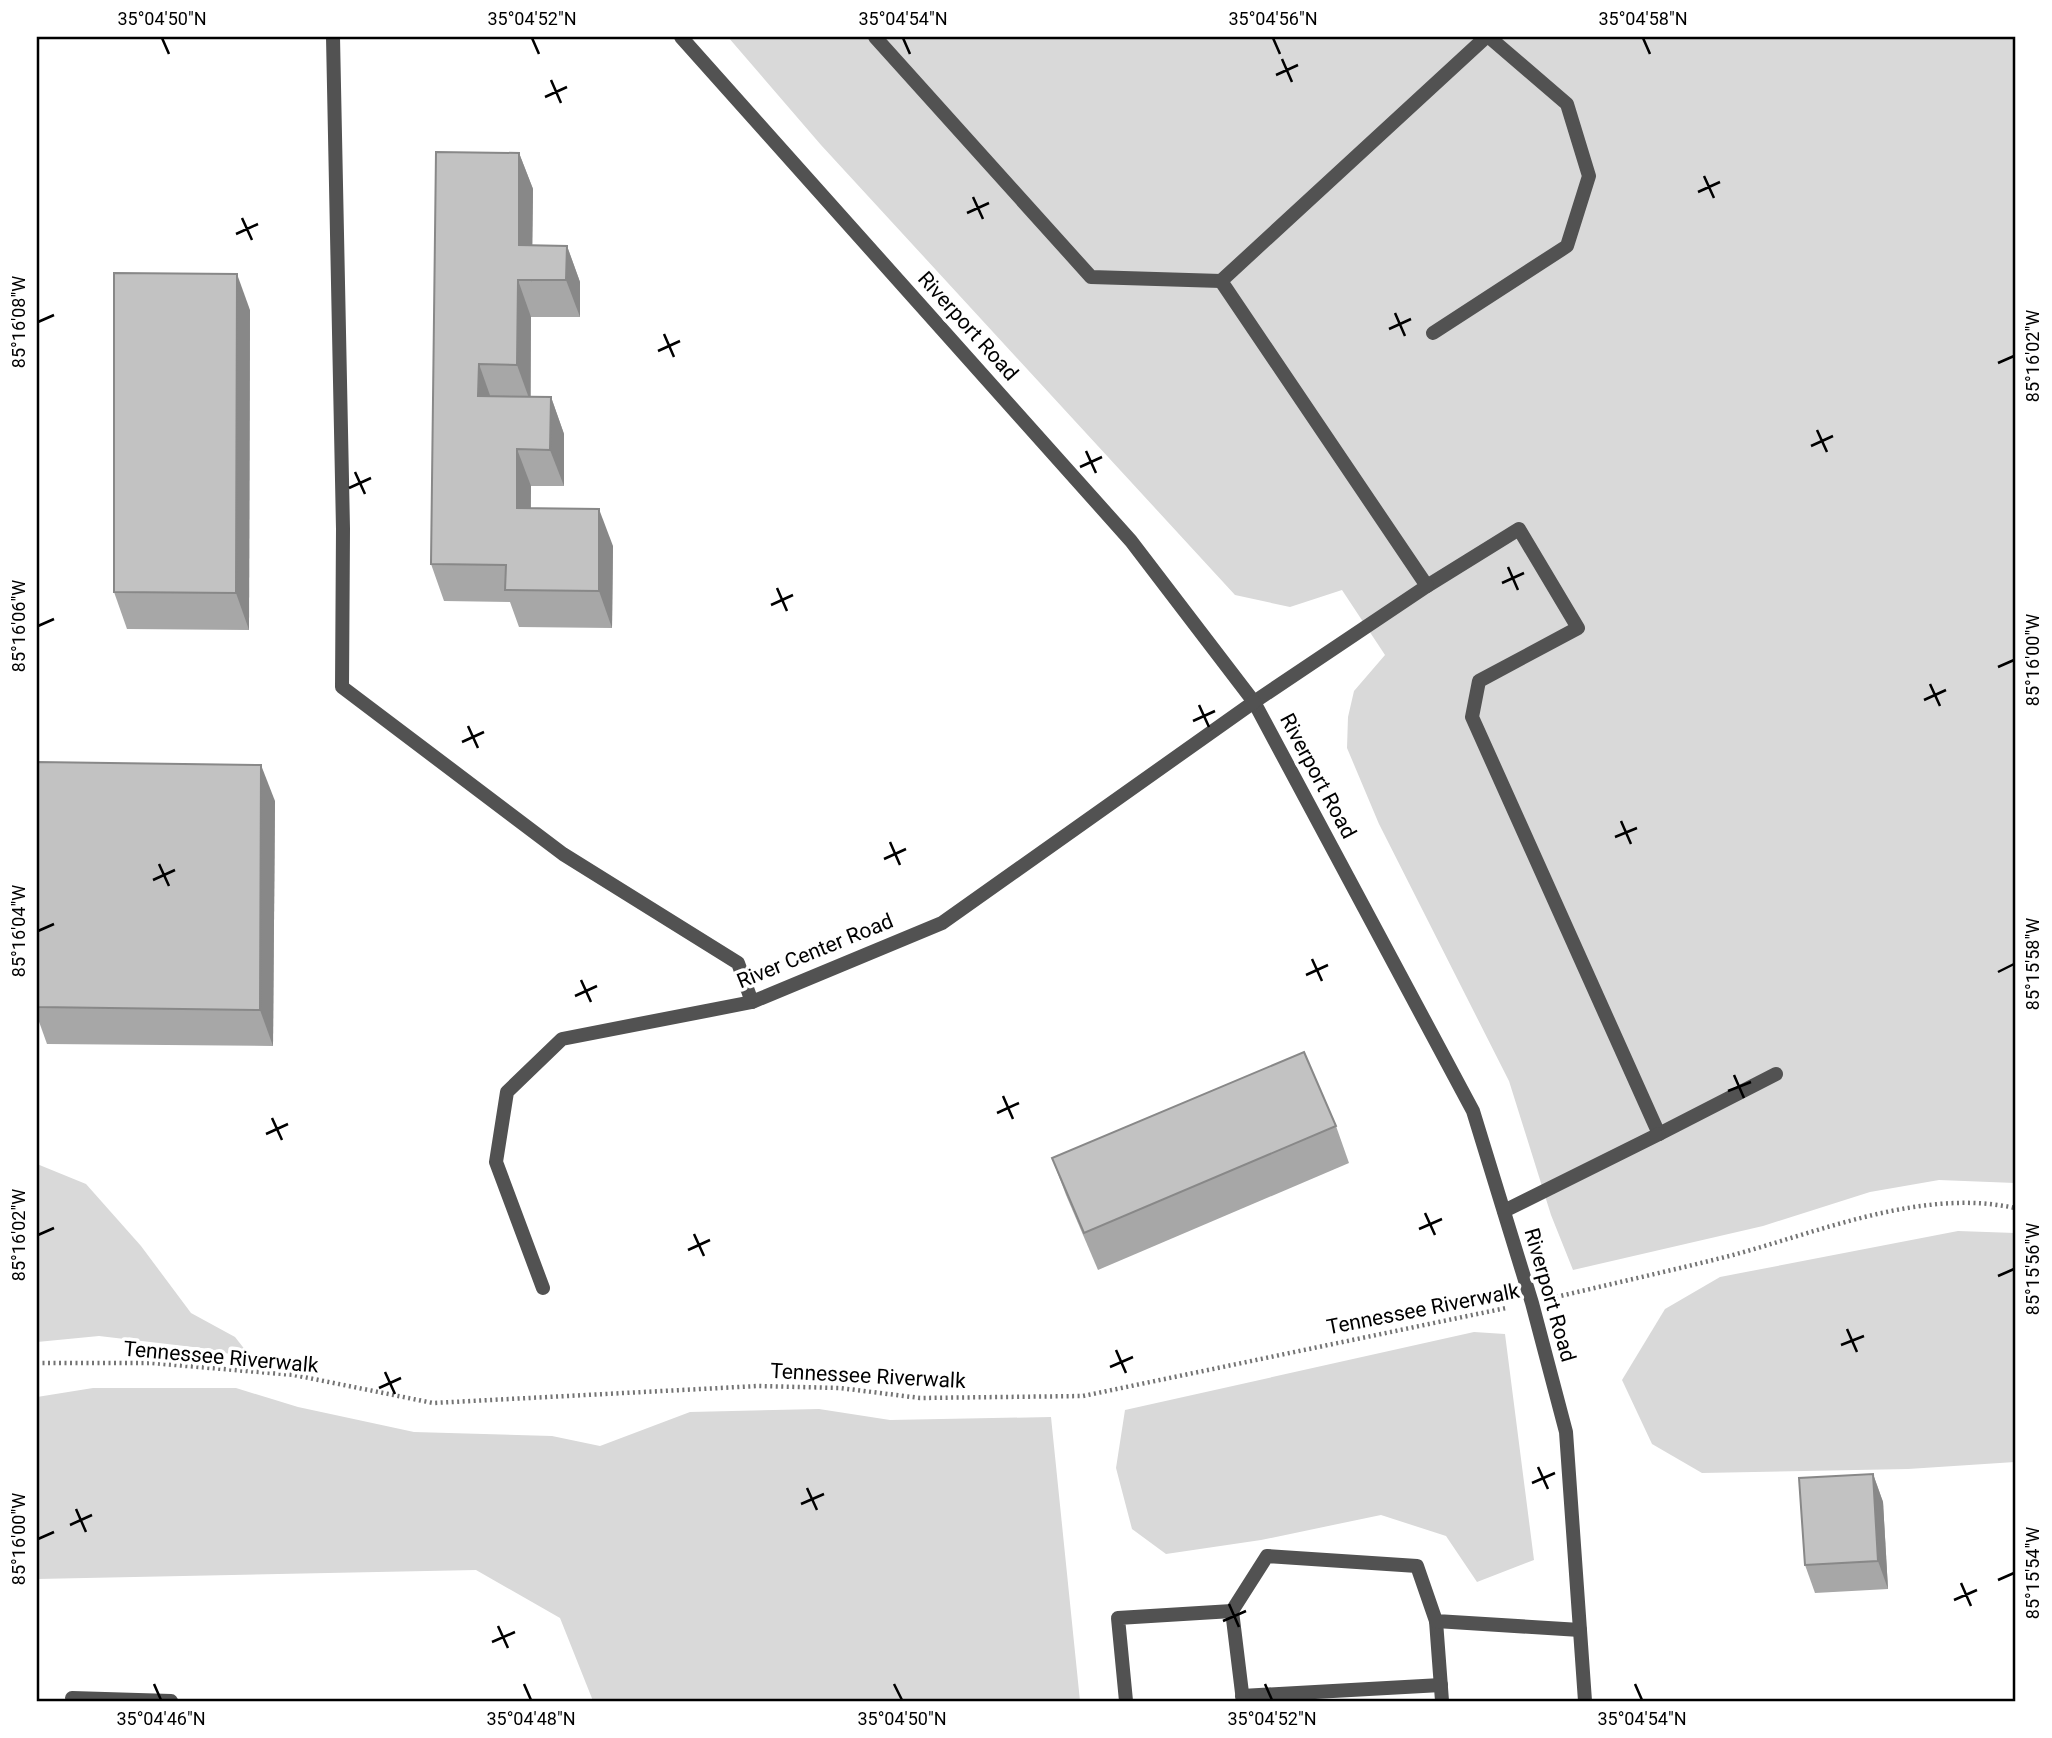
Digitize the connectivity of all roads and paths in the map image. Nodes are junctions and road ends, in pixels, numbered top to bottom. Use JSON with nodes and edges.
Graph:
{"nodes":[{"id":1,"x":333,"y":37,"type":"edge"},
{"id":2,"x":681,"y":37,"type":"edge"},
{"id":3,"x":875,"y":37,"type":"edge"},
{"id":4,"x":1487,"y":37,"type":"edge"},
{"id":5,"x":1221,"y":281,"type":"junction"},
{"id":6,"x":1433,"y":333,"type":"dead end"},
{"id":7,"x":1427,"y":586,"type":"junction"},
{"id":8,"x":1254,"y":702,"type":"junction"},
{"id":9,"x":752,"y":1002,"type":"junction"},
{"id":10,"x":1776,"y":1074,"type":"dead end"},
{"id":11,"x":1659,"y":1134,"type":"junction"},
{"id":12,"x":2015,"y":1208,"type":"edge"},
{"id":13,"x":1504,"y":1211,"type":"junction"},
{"id":14,"x":543,"y":1288,"type":"dead end"},
{"id":15,"x":1532,"y":1303,"type":"junction"},
{"id":16,"x":37,"y":1363,"type":"edge"},
{"id":17,"x":1233,"y":1611,"type":"junction"},
{"id":18,"x":1436,"y":1621,"type":"junction"},
{"id":19,"x":1580,"y":1630,"type":"junction"},
{"id":20,"x":1441,"y":1685,"type":"junction"},
{"id":21,"x":72,"y":1698,"type":"dead end"},
{"id":22,"x":1243,"y":1699,"type":"edge"},
{"id":23,"x":171,"y":1701,"type":"edge"},
{"id":24,"x":1126,"y":1701,"type":"edge"},
{"id":25,"x":1442,"y":1701,"type":"edge"},
{"id":26,"x":1585,"y":1701,"type":"edge"}],
"edges":[{"from":1,"to":9,"type":"street"},
{"from":2,"to":8,"type":"street","name":"Riverport Road"},
{"from":3,"to":5,"type":"street"},
{"from":4,"to":5,"type":"street"},
{"from":4,"to":6,"type":"street"},
{"from":5,"to":7,"type":"street"},
{"from":7,"to":8,"type":"street","name":"River Center Road"},
{"from":7,"to":11,"type":"street","name":"River Center Road"},
{"from":8,"to":9,"type":"street","name":"River Center Road"},
{"from":8,"to":13,"type":"street","name":"Riverport Road"},
{"from":9,"to":14,"type":"street","name":"River Center Road"},
{"from":10,"to":11,"type":"street"},
{"from":11,"to":13,"type":"street"},
{"from":12,"to":15,"type":"path","name":"Tennessee Riverwalk"},
{"from":13,"to":15,"type":"street","name":"Riverport Road"},
{"from":15,"to":16,"type":"path","name":"Tennessee Riverwalk"},
{"from":15,"to":19,"type":"street","name":"Riverport Road"},
{"from":17,"to":18,"type":"street"},
{"from":17,"to":22,"type":"street"},
{"from":17,"to":24,"type":"street"},
{"from":18,"to":19,"type":"street"},
{"from":18,"to":20,"type":"street"},
{"from":19,"to":26,"type":"street","name":"Riverport Road"},
{"from":20,"to":22,"type":"street"},
{"from":20,"to":25,"type":"street"},
{"from":21,"to":23,"type":"street"}]}
